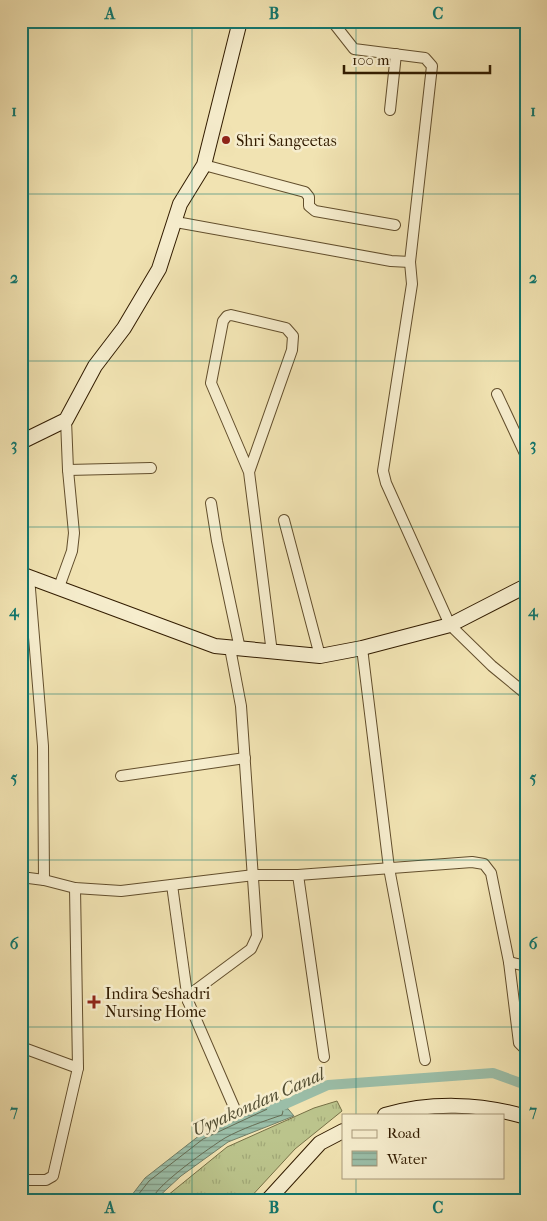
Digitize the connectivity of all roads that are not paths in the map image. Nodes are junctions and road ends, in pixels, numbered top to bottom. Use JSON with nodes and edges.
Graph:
{"nodes":[{"id":1,"x":240,"y":21,"type":"edge"},
{"id":2,"x":332,"y":21,"type":"edge"},
{"id":3,"x":396,"y":54,"type":"junction"},
{"id":4,"x":390,"y":110,"type":"dead end"},
{"id":5,"x":204,"y":165,"type":"junction"},
{"id":6,"x":176,"y":222,"type":"junction"},
{"id":7,"x":394,"y":225,"type":"dead end"},
{"id":8,"x":410,"y":262,"type":"junction"},
{"id":9,"x":497,"y":394,"type":"dead end"},
{"id":10,"x":66,"y":420,"type":"junction"},
{"id":11,"x":21,"y":442,"type":"edge"},
{"id":12,"x":526,"y":456,"type":"edge"},
{"id":13,"x":151,"y":468,"type":"dead end"},
{"id":14,"x":68,"y":470,"type":"junction"},
{"id":15,"x":249,"y":472,"type":"junction"},
{"id":16,"x":211,"y":503,"type":"dead end"},
{"id":17,"x":284,"y":520,"type":"dead end"},
{"id":18,"x":25,"y":576,"type":"edge"},
{"id":19,"x":526,"y":586,"type":"edge"},
{"id":20,"x":59,"y":588,"type":"junction"},
{"id":21,"x":450,"y":625,"type":"junction"},
{"id":22,"x":235,"y":648,"type":"junction"},
{"id":23,"x":362,"y":648,"type":"junction"},
{"id":24,"x":272,"y":652,"type":"junction"},
{"id":25,"x":320,"y":656,"type":"junction"},
{"id":26,"x":526,"y":694,"type":"edge"},
{"id":27,"x":245,"y":758,"type":"junction"},
{"id":28,"x":121,"y":776,"type":"dead end"},
{"id":29,"x":389,"y":868,"type":"junction"},
{"id":30,"x":254,"y":875,"type":"junction"},
{"id":31,"x":298,"y":875,"type":"junction"},
{"id":32,"x":21,"y":877,"type":"edge"},
{"id":33,"x":44,"y":880,"type":"junction"},
{"id":34,"x":172,"y":885,"type":"junction"},
{"id":35,"x":75,"y":888,"type":"junction"},
{"id":36,"x":508,"y":962,"type":"junction"},
{"id":37,"x":526,"y":966,"type":"edge"},
{"id":38,"x":188,"y":1001,"type":"junction"},
{"id":39,"x":21,"y":1047,"type":"edge"},
{"id":40,"x":526,"y":1050,"type":"edge"},
{"id":41,"x":324,"y":1057,"type":"dead end"},
{"id":42,"x":425,"y":1060,"type":"dead end"},
{"id":43,"x":78,"y":1068,"type":"junction"},
{"id":44,"x":234,"y":1107,"type":"dead end"},
{"id":45,"x":388,"y":1114,"type":"edge"},
{"id":46,"x":526,"y":1117,"type":"edge"},
{"id":47,"x":342,"y":1132,"type":"edge"},
{"id":48,"x":21,"y":1180,"type":"edge"},
{"id":49,"x":268,"y":1200,"type":"edge"}],
"edges":[{"from":1,"to":5,"type":"street"},
{"from":2,"to":3,"type":"street"},
{"from":3,"to":4,"type":"street"},
{"from":3,"to":8,"type":"street"},
{"from":5,"to":6,"type":"street"},
{"from":5,"to":7,"type":"street"},
{"from":6,"to":8,"type":"street"},
{"from":6,"to":10,"type":"street"},
{"from":8,"to":21,"type":"street"},
{"from":9,"to":12,"type":"street"},
{"from":10,"to":11,"type":"street"},
{"from":10,"to":14,"type":"street"},
{"from":13,"to":14,"type":"street"},
{"from":14,"to":20,"type":"street"},
{"from":15,"to":15,"type":"street"},
{"from":15,"to":24,"type":"street"},
{"from":16,"to":22,"type":"street"},
{"from":17,"to":25,"type":"street"},
{"from":18,"to":20,"type":"street"},
{"from":18,"to":33,"type":"street"},
{"from":19,"to":21,"type":"street"},
{"from":20,"to":22,"type":"street"},
{"from":21,"to":23,"type":"street"},
{"from":21,"to":26,"type":"street"},
{"from":22,"to":24,"type":"street"},
{"from":22,"to":27,"type":"street"},
{"from":23,"to":25,"type":"street"},
{"from":23,"to":29,"type":"street"},
{"from":24,"to":25,"type":"street"},
{"from":27,"to":28,"type":"street"},
{"from":27,"to":30,"type":"street"},
{"from":29,"to":31,"type":"street"},
{"from":29,"to":36,"type":"street"},
{"from":29,"to":42,"type":"street"},
{"from":30,"to":31,"type":"street"},
{"from":30,"to":34,"type":"street"},
{"from":30,"to":38,"type":"street"},
{"from":31,"to":41,"type":"street"},
{"from":32,"to":33,"type":"street"},
{"from":33,"to":35,"type":"street"},
{"from":34,"to":35,"type":"street"},
{"from":34,"to":38,"type":"street"},
{"from":35,"to":43,"type":"street"},
{"from":36,"to":37,"type":"street"},
{"from":36,"to":40,"type":"street"},
{"from":38,"to":44,"type":"street"},
{"from":39,"to":43,"type":"street"},
{"from":43,"to":48,"type":"street"},
{"from":45,"to":46,"type":"street"},
{"from":47,"to":49,"type":"street"}]}
